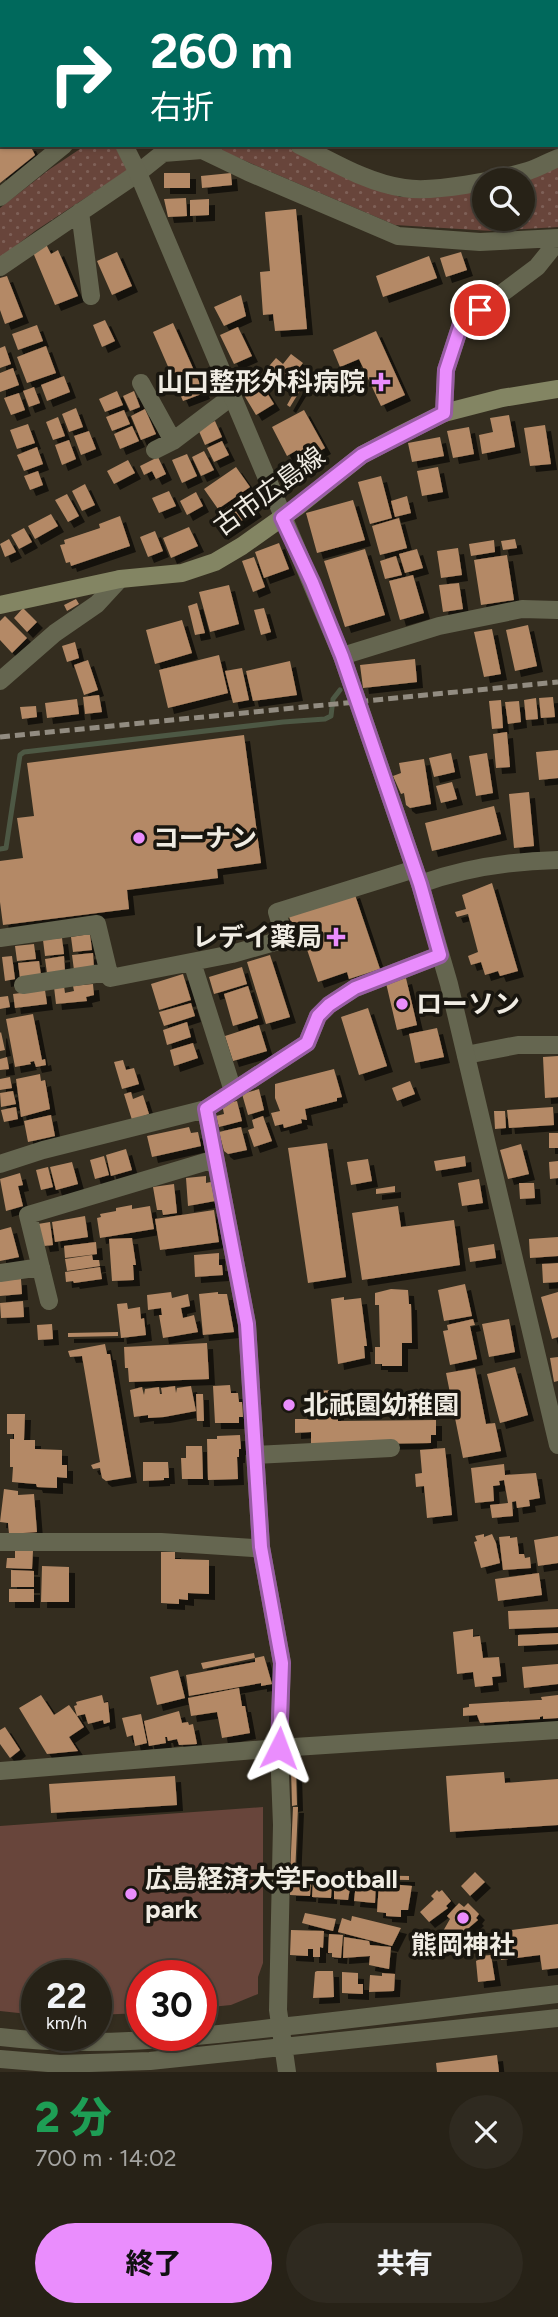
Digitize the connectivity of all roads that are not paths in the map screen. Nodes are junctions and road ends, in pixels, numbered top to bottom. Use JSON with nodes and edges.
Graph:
{"nodes":[{"id":1,"x":62,"y":147,"type":"edge"},
{"id":2,"x":125,"y":147,"type":"edge"},
{"id":3,"x":303,"y":147,"type":"edge"},
{"id":4,"x":558,"y":158,"type":"edge"},
{"id":5,"x":138,"y":173,"type":"junction"},
{"id":6,"x":0,"y":197,"type":"edge"},
{"id":7,"x":80,"y":212,"type":"junction"},
{"id":8,"x":558,"y":239,"type":"edge"},
{"id":9,"x":0,"y":267,"type":"edge"},
{"id":10,"x":91,"y":296,"type":"dead end"},
{"id":11,"x":141,"y":383,"type":"dead end"},
{"id":12,"x":558,"y":389,"type":"edge"},
{"id":13,"x":231,"y":397,"type":"junction"},
{"id":14,"x":444,"y":413,"type":"junction"},
{"id":15,"x":173,"y":441,"type":"junction"},
{"id":16,"x":155,"y":450,"type":"dead end"},
{"id":17,"x":282,"y":518,"type":"junction"},
{"id":18,"x":120,"y":579,"type":"junction"},
{"id":19,"x":0,"y":605,"type":"edge"},
{"id":20,"x":558,"y":610,"type":"edge"},
{"id":21,"x":342,"y":656,"type":"junction"},
{"id":22,"x":0,"y":681,"type":"edge"},
{"id":23,"x":558,"y":860,"type":"edge"},
{"id":24,"x":417,"y":876,"type":"junction"},
{"id":25,"x":0,"y":938,"type":"edge"},
{"id":26,"x":440,"y":955,"type":"junction"},
{"id":27,"x":192,"y":962,"type":"junction"},
{"id":28,"x":108,"y":972,"type":"junction"},
{"id":29,"x":23,"y":985,"type":"dead end"},
{"id":30,"x":558,"y":1045,"type":"edge"},
{"id":31,"x":466,"y":1055,"type":"junction"},
{"id":32,"x":233,"y":1091,"type":"junction"},
{"id":33,"x":206,"y":1109,"type":"junction"},
{"id":34,"x":215,"y":1159,"type":"junction"},
{"id":35,"x":0,"y":1164,"type":"edge"},
{"id":36,"x":41,"y":1267,"type":"junction"},
{"id":37,"x":0,"y":1273,"type":"edge"},
{"id":38,"x":49,"y":1301,"type":"dead end"},
{"id":39,"x":558,"y":1445,"type":"edge"},
{"id":40,"x":391,"y":1447,"type":"dead end"},
{"id":41,"x":255,"y":1455,"type":"junction"},
{"id":42,"x":0,"y":1542,"type":"edge"},
{"id":43,"x":261,"y":1547,"type":"junction"},
{"id":44,"x":558,"y":1730,"type":"edge"},
{"id":45,"x":279,"y":1748,"type":"junction"},
{"id":46,"x":0,"y":1771,"type":"edge"},
{"id":47,"x":558,"y":1994,"type":"edge"},
{"id":48,"x":558,"y":2018,"type":"edge"},
{"id":49,"x":280,"y":2027,"type":"junction"},
{"id":50,"x":0,"y":2037,"type":"edge"},
{"id":51,"x":283,"y":2047,"type":"junction"},
{"id":52,"x":0,"y":2059,"type":"edge"},
{"id":53,"x":287,"y":2072,"type":"edge"}],
"edges":[{"from":1,"to":6,"type":"street"},
{"from":2,"to":5,"type":"street"},
{"from":3,"to":4,"type":"street"},
{"from":5,"to":7,"type":"street"},
{"from":5,"to":8,"type":"street"},
{"from":5,"to":13,"type":"street"},
{"from":7,"to":9,"type":"street"},
{"from":7,"to":10,"type":"street"},
{"from":8,"to":14,"type":"street"},
{"from":11,"to":15,"type":"street"},
{"from":12,"to":14,"type":"main road","name":"古市広島線"},
{"from":13,"to":15,"type":"street"},
{"from":13,"to":17,"type":"street"},
{"from":14,"to":17,"type":"main road","name":"古市広島線"},
{"from":15,"to":16,"type":"street"},
{"from":17,"to":18,"type":"main road","name":"古市広島線"},
{"from":17,"to":21,"type":"street"},
{"from":18,"to":19,"type":"main road","name":"古市広島線"},
{"from":18,"to":22,"type":"street"},
{"from":20,"to":21,"type":"street"},
{"from":21,"to":24,"type":"street"},
{"from":23,"to":24,"type":"street"},
{"from":24,"to":26,"type":"street"},
{"from":24,"to":27,"type":"street"},
{"from":25,"to":28,"type":"street"},
{"from":26,"to":31,"type":"street"},
{"from":26,"to":32,"type":"street"},
{"from":27,"to":28,"type":"street"},
{"from":27,"to":32,"type":"street"},
{"from":28,"to":29,"type":"street"},
{"from":30,"to":31,"type":"street"},
{"from":31,"to":39,"type":"street"},
{"from":32,"to":33,"type":"street"},
{"from":33,"to":34,"type":"street"},
{"from":33,"to":35,"type":"street"},
{"from":34,"to":36,"type":"street"},
{"from":34,"to":41,"type":"street"},
{"from":36,"to":37,"type":"street"},
{"from":36,"to":38,"type":"street"},
{"from":40,"to":41,"type":"street"},
{"from":41,"to":43,"type":"street"},
{"from":42,"to":43,"type":"street"},
{"from":43,"to":45,"type":"street"},
{"from":44,"to":45,"type":"street"},
{"from":45,"to":46,"type":"street"},
{"from":45,"to":49,"type":"street"},
{"from":47,"to":49,"type":"street"},
{"from":48,"to":51,"type":"street"},
{"from":49,"to":50,"type":"street"},
{"from":49,"to":51,"type":"street"},
{"from":51,"to":52,"type":"street"},
{"from":51,"to":53,"type":"street"}]}
